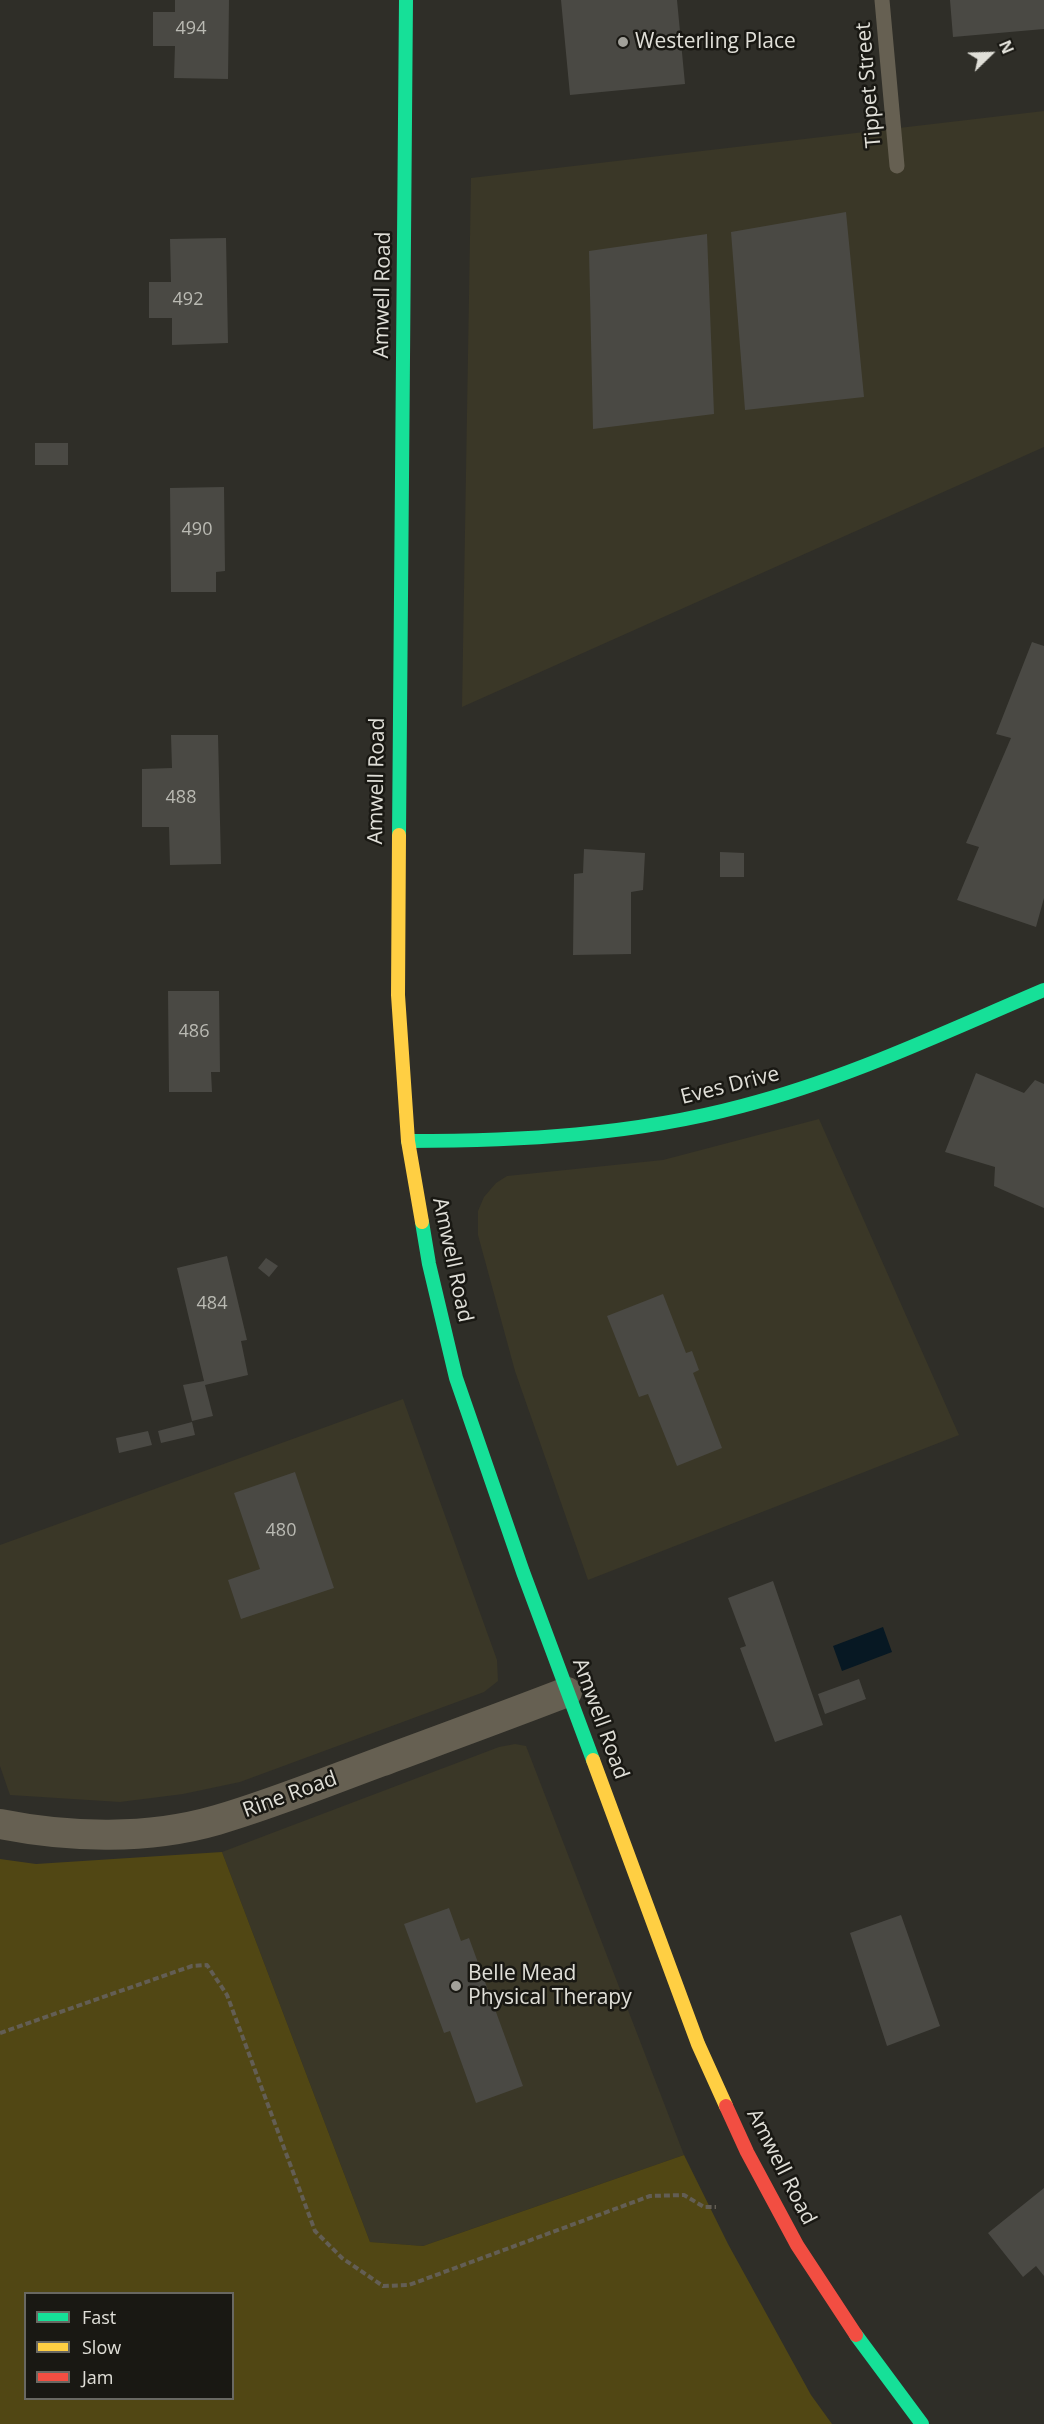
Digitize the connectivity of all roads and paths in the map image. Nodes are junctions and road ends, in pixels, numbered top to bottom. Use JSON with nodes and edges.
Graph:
{"nodes":[{"id":1,"x":406,"y":0,"type":"edge"},
{"id":2,"x":882,"y":0,"type":"edge"},
{"id":3,"x":897,"y":166,"type":"dead end"},
{"id":4,"x":1044,"y":990,"type":"edge"},
{"id":5,"x":408,"y":1141,"type":"junction"},
{"id":6,"x":567,"y":1692,"type":"junction"},
{"id":7,"x":0,"y":1824,"type":"edge"},
{"id":8,"x":0,"y":2033,"type":"edge"},
{"id":9,"x":716,"y":2207,"type":"dead end"},
{"id":10,"x":922,"y":2424,"type":"edge"}],
"edges":[{"from":1,"to":5,"type":"main road","name":"Amwell Road"},
{"from":2,"to":3,"type":"lane","name":"Tippet Street"},
{"from":4,"to":5,"type":"main road","name":"Eves Drive"},
{"from":5,"to":6,"type":"main road","name":"Amwell Road"},
{"from":6,"to":7,"type":"street","name":"Rine Road"},
{"from":6,"to":10,"type":"main road","name":"Amwell Road"},
{"from":8,"to":9,"type":"path"}]}
